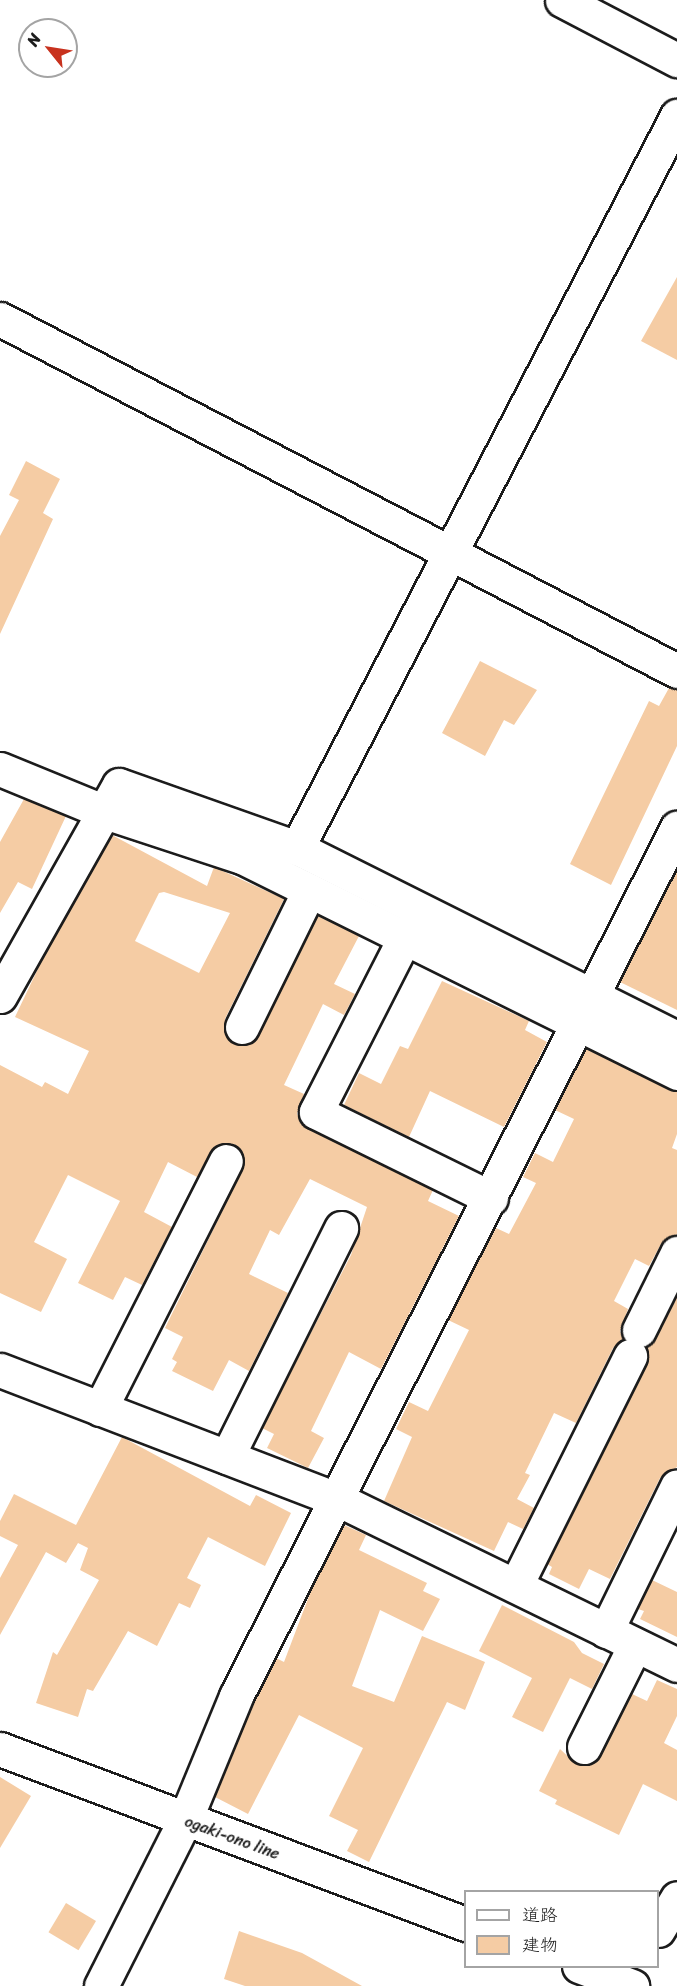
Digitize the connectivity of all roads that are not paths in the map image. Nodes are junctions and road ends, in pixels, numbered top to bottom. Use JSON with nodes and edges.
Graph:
{"nodes":[{"id":1,"x":562,"y":0,"type":"edge"},
{"id":2,"x":677,"y":60,"type":"edge"},
{"id":3,"x":677,"y":116,"type":"edge"},
{"id":4,"x":0,"y":319,"type":"edge"},
{"id":5,"x":451,"y":552,"type":"junction"},
{"id":6,"x":677,"y":671,"type":"edge"},
{"id":7,"x":0,"y":769,"type":"edge"},
{"id":8,"x":105,"y":812,"type":"junction"},
{"id":9,"x":677,"y":828,"type":"edge"},
{"id":10,"x":297,"y":848,"type":"junction"},
{"id":11,"x":309,"y":891,"type":"junction"},
{"id":12,"x":405,"y":939,"type":"junction"},
{"id":13,"x":0,"y":996,"type":"edge"},
{"id":14,"x":592,"y":996,"type":"junction"},
{"id":15,"x":577,"y":1025,"type":"junction"},
{"id":16,"x":242,"y":1027,"type":"dead end"},
{"id":17,"x":677,"y":1038,"type":"edge"},
{"id":18,"x":677,"y":1073,"type":"edge"},
{"id":19,"x":226,"y":1161,"type":"dead end"},
{"id":20,"x":491,"y":1198,"type":"junction"},
{"id":21,"x":340,"y":1228,"type":"dead end"},
{"id":22,"x":677,"y":1252,"type":"edge"},
{"id":23,"x":0,"y":1370,"type":"edge"},
{"id":24,"x":100,"y":1409,"type":"junction"},
{"id":25,"x":227,"y":1457,"type":"junction"},
{"id":26,"x":677,"y":1486,"type":"edge"},
{"id":27,"x":339,"y":1500,"type":"junction"},
{"id":28,"x":516,"y":1586,"type":"junction"},
{"id":29,"x":606,"y":1630,"type":"junction"},
{"id":30,"x":635,"y":1645,"type":"junction"},
{"id":31,"x":677,"y":1665,"type":"edge"},
{"id":32,"x":584,"y":1747,"type":"dead end"},
{"id":33,"x":0,"y":1749,"type":"edge"},
{"id":34,"x":185,"y":1820,"type":"junction"},
{"id":35,"x":677,"y":1898,"type":"edge"},
{"id":36,"x":464,"y":1924,"type":"edge"},
{"id":37,"x":659,"y":1927,"type":"edge"},
{"id":38,"x":587,"y":1968,"type":"edge"},
{"id":39,"x":631,"y":1979,"type":"edge"},
{"id":40,"x":101,"y":1986,"type":"edge"}],
"edges":[{"from":1,"to":2,"type":"street"},
{"from":3,"to":5,"type":"street"},
{"from":4,"to":5,"type":"street"},
{"from":5,"to":6,"type":"street"},
{"from":5,"to":10,"type":"street"},
{"from":7,"to":8,"type":"street"},
{"from":8,"to":10,"type":"street"},
{"from":8,"to":11,"type":"street"},
{"from":8,"to":13,"type":"street"},
{"from":9,"to":14,"type":"street"},
{"from":10,"to":14,"type":"street"},
{"from":11,"to":12,"type":"street"},
{"from":11,"to":16,"type":"street"},
{"from":12,"to":15,"type":"street"},
{"from":12,"to":20,"type":"street"},
{"from":14,"to":15,"type":"street"},
{"from":14,"to":17,"type":"street"},
{"from":15,"to":18,"type":"street"},
{"from":15,"to":20,"type":"street"},
{"from":19,"to":24,"type":"street"},
{"from":20,"to":27,"type":"street"},
{"from":21,"to":25,"type":"street"},
{"from":22,"to":28,"type":"street"},
{"from":23,"to":24,"type":"street"},
{"from":24,"to":25,"type":"street"},
{"from":25,"to":27,"type":"street"},
{"from":26,"to":29,"type":"street"},
{"from":27,"to":28,"type":"street"},
{"from":27,"to":34,"type":"street"},
{"from":28,"to":29,"type":"street"},
{"from":29,"to":30,"type":"street"},
{"from":30,"to":31,"type":"street"},
{"from":30,"to":32,"type":"street"},
{"from":33,"to":34,"type":"street","name":"ogaki-ono line"},
{"from":34,"to":36,"type":"street","name":"ogaki-ono line"},
{"from":34,"to":40,"type":"street"},
{"from":35,"to":37,"type":"street"},
{"from":38,"to":39,"type":"street"}]}
